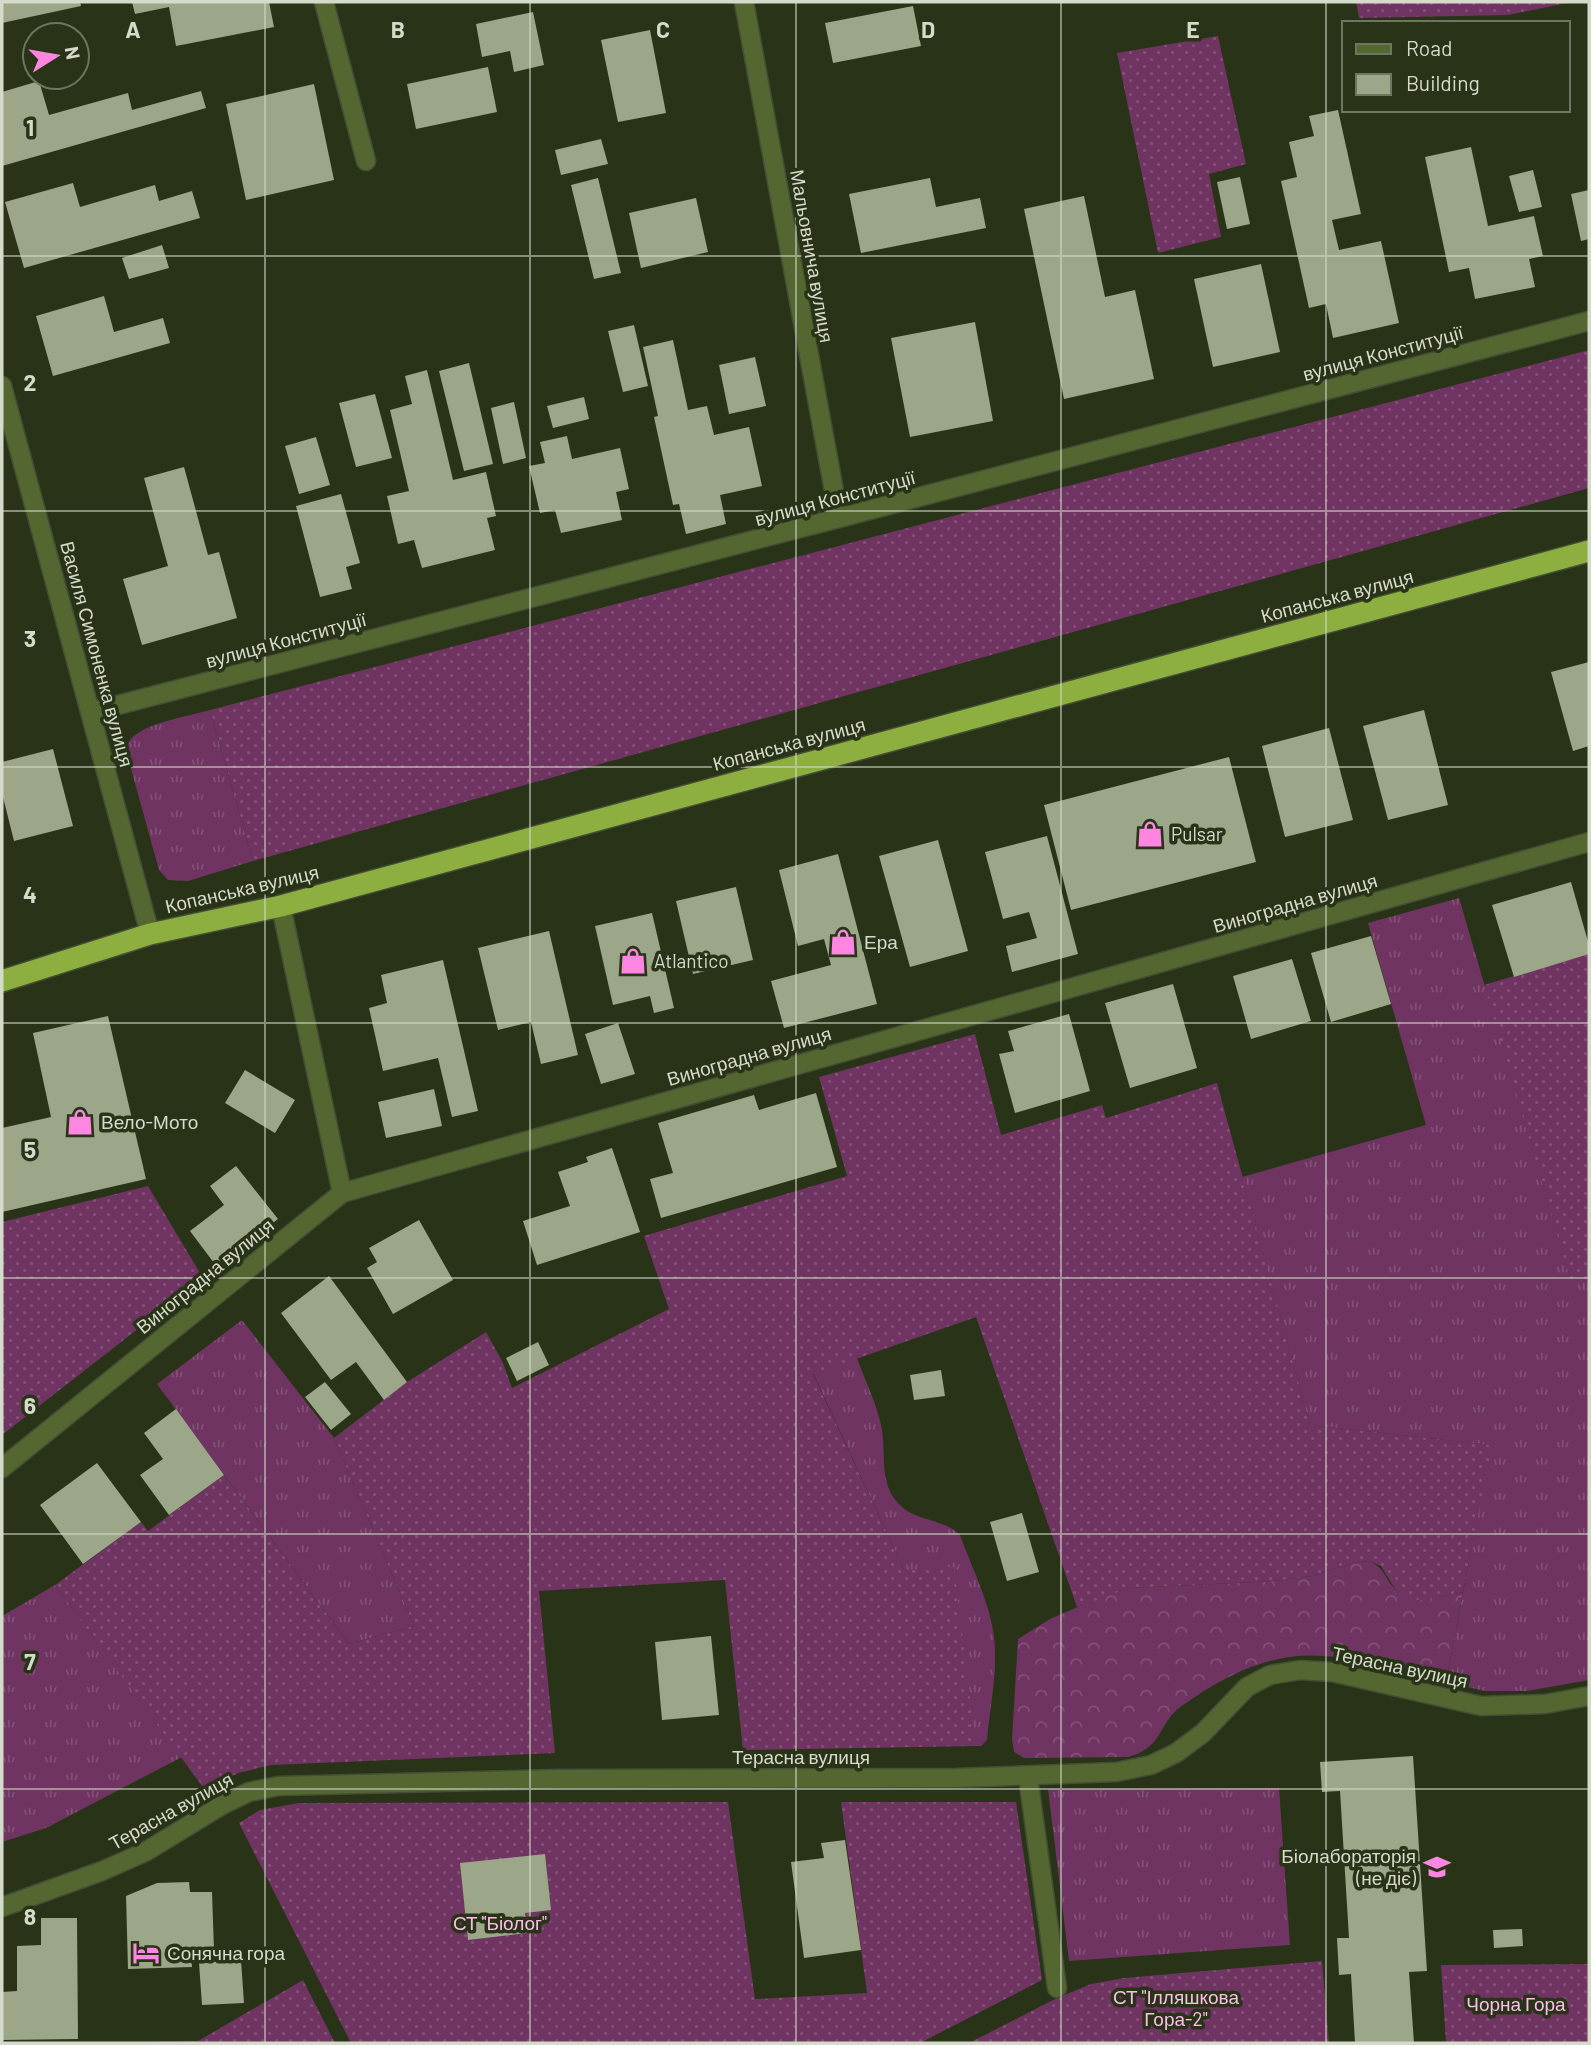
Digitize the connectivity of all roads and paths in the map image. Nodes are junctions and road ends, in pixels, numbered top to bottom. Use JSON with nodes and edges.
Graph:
{"nodes":[{"id":1,"x":324,"y":2,"type":"edge"},
{"id":2,"x":744,"y":2,"type":"edge"},
{"id":3,"x":366,"y":161,"type":"dead end"},
{"id":4,"x":1589,"y":321,"type":"edge"},
{"id":5,"x":2,"y":386,"type":"edge"},
{"id":6,"x":839,"y":519,"type":"junction"},
{"id":7,"x":1589,"y":551,"type":"edge"},
{"id":8,"x":91,"y":712,"type":"junction"},
{"id":9,"x":1589,"y":842,"type":"edge"},
{"id":10,"x":281,"y":906,"type":"junction"},
{"id":11,"x":150,"y":934,"type":"junction"},
{"id":12,"x":2,"y":981,"type":"edge"},
{"id":13,"x":342,"y":1193,"type":"junction"},
{"id":14,"x":2,"y":1468,"type":"edge"},
{"id":15,"x":1589,"y":1696,"type":"edge"},
{"id":16,"x":1028,"y":1777,"type":"junction"},
{"id":17,"x":2,"y":1907,"type":"edge"},
{"id":18,"x":1057,"y":1988,"type":"dead end"}],
"edges":[{"from":1,"to":3,"type":"street"},
{"from":2,"to":6,"type":"street","name":"Мальовнича вулиця"},
{"from":4,"to":6,"type":"street","name":"вулиця Конституції"},
{"from":5,"to":8,"type":"street","name":"Василя Симоненка вулиця"},
{"from":6,"to":8,"type":"street","name":"вулиця Конституції"},
{"from":7,"to":10,"type":"highway","name":"Копанська вулиця"},
{"from":8,"to":11,"type":"street","name":"Василя Симоненка вулиця"},
{"from":9,"to":13,"type":"street","name":"Виноградна вулиця"},
{"from":10,"to":11,"type":"highway","name":"Копанська вулиця"},
{"from":10,"to":13,"type":"street"},
{"from":11,"to":12,"type":"highway","name":"Копанська вулиця"},
{"from":13,"to":14,"type":"street","name":"Виноградна вулиця"},
{"from":15,"to":16,"type":"street","name":"Терасна вулиця"},
{"from":16,"to":17,"type":"street","name":"Терасна вулиця"},
{"from":16,"to":18,"type":"street"}]}
